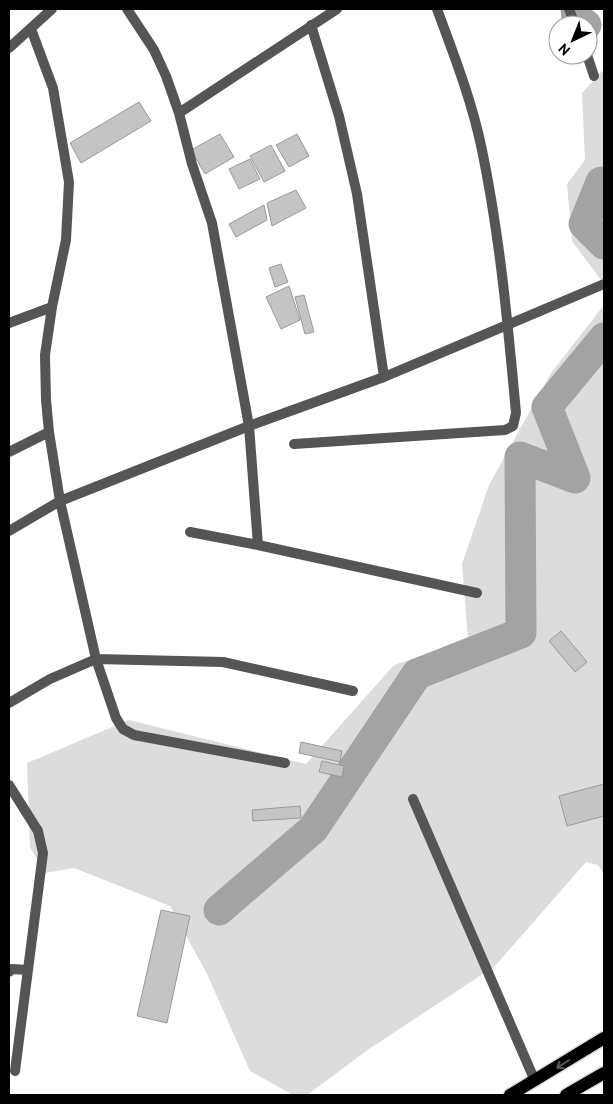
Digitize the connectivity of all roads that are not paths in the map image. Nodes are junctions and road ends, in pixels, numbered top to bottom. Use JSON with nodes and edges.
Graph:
{"nodes":[{"id":1,"x":52,"y":9,"type":"edge"},
{"id":2,"x":127,"y":9,"type":"edge"},
{"id":3,"x":337,"y":9,"type":"edge"},
{"id":4,"x":437,"y":9,"type":"edge"},
{"id":5,"x":311,"y":25,"type":"junction"},
{"id":6,"x":31,"y":28,"type":"junction"},
{"id":7,"x":9,"y":48,"type":"edge"},
{"id":8,"x":590,"y":65,"type":"edge"},
{"id":9,"x":594,"y":76,"type":"dead end"},
{"id":10,"x":178,"y":113,"type":"junction"},
{"id":11,"x":604,"y":284,"type":"edge"},
{"id":12,"x":52,"y":307,"type":"junction"},
{"id":13,"x":9,"y":323,"type":"edge"},
{"id":14,"x":508,"y":325,"type":"junction"},
{"id":15,"x":384,"y":377,"type":"junction"},
{"id":16,"x":249,"y":426,"type":"junction"},
{"id":17,"x":49,"y":432,"type":"junction"},
{"id":18,"x":294,"y":444,"type":"dead end"},
{"id":19,"x":9,"y":452,"type":"edge"},
{"id":20,"x":60,"y":501,"type":"junction"},
{"id":21,"x":9,"y":531,"type":"edge"},
{"id":22,"x":190,"y":532,"type":"dead end"},
{"id":23,"x":258,"y":545,"type":"junction"},
{"id":24,"x":477,"y":593,"type":"dead end"},
{"id":25,"x":96,"y":659,"type":"junction"},
{"id":26,"x":352,"y":690,"type":"dead end"},
{"id":27,"x":9,"y":703,"type":"edge"},
{"id":28,"x":285,"y":763,"type":"dead end"},
{"id":29,"x":9,"y":785,"type":"edge"},
{"id":30,"x":413,"y":800,"type":"dead end"},
{"id":31,"x":28,"y":970,"type":"junction"},
{"id":32,"x":9,"y":972,"type":"edge"},
{"id":33,"x":604,"y":1038,"type":"edge"},
{"id":34,"x":15,"y":1071,"type":"dead end"},
{"id":35,"x":604,"y":1073,"type":"edge"},
{"id":36,"x":536,"y":1080,"type":"junction"},
{"id":37,"x":510,"y":1095,"type":"edge"},
{"id":38,"x":566,"y":1095,"type":"edge"}],
"edges":[{"from":1,"to":6,"type":"street"},
{"from":2,"to":10,"type":"street"},
{"from":3,"to":5,"type":"street"},
{"from":4,"to":14,"type":"street"},
{"from":5,"to":10,"type":"street"},
{"from":5,"to":15,"type":"street"},
{"from":6,"to":7,"type":"street"},
{"from":6,"to":12,"type":"street"},
{"from":8,"to":9,"type":"street"},
{"from":10,"to":16,"type":"street"},
{"from":11,"to":14,"type":"street"},
{"from":12,"to":13,"type":"street"},
{"from":12,"to":17,"type":"street"},
{"from":14,"to":15,"type":"street"},
{"from":14,"to":18,"type":"street"},
{"from":15,"to":16,"type":"street"},
{"from":16,"to":20,"type":"street"},
{"from":16,"to":23,"type":"street"},
{"from":17,"to":19,"type":"street"},
{"from":17,"to":20,"type":"street"},
{"from":20,"to":21,"type":"street"},
{"from":20,"to":25,"type":"street"},
{"from":22,"to":23,"type":"street"},
{"from":23,"to":24,"type":"street"},
{"from":25,"to":26,"type":"street"},
{"from":25,"to":27,"type":"street"},
{"from":25,"to":28,"type":"street"},
{"from":29,"to":31,"type":"street"},
{"from":30,"to":36,"type":"street"},
{"from":31,"to":32,"type":"street"},
{"from":31,"to":34,"type":"street"},
{"from":33,"to":36,"type":"main road","one_way":true},
{"from":35,"to":38,"type":"main road"},
{"from":36,"to":37,"type":"main road"}]}
